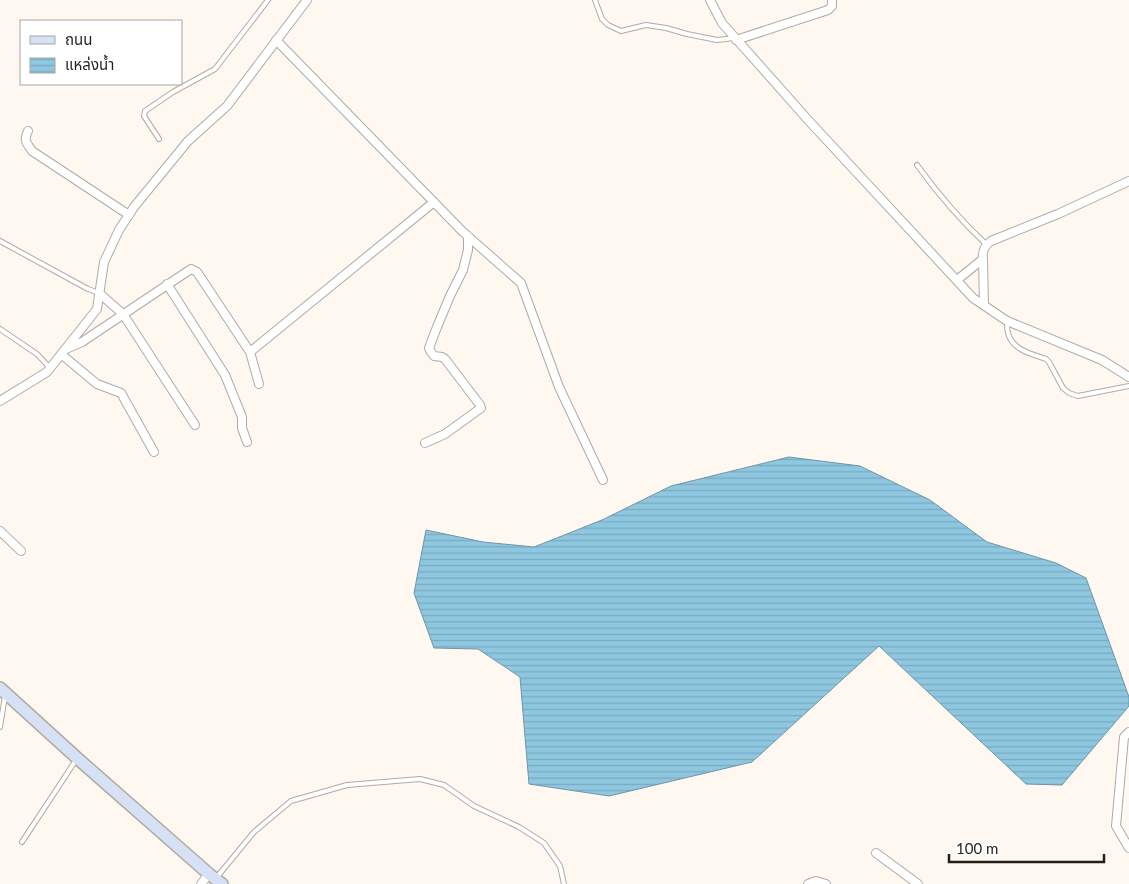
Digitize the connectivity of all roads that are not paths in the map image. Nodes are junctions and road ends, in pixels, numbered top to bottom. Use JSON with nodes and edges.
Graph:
{"nodes":[{"id":1,"x":268,"y":0,"type":"edge"},
{"id":2,"x":307,"y":0,"type":"edge"},
{"id":3,"x":595,"y":0,"type":"edge"},
{"id":4,"x":710,"y":0,"type":"edge"},
{"id":5,"x":832,"y":0,"type":"edge"},
{"id":6,"x":736,"y":39,"type":"junction"},
{"id":7,"x":276,"y":40,"type":"junction"},
{"id":8,"x":28,"y":131,"type":"dead end"},
{"id":9,"x":159,"y":139,"type":"dead end"},
{"id":10,"x":917,"y":164,"type":"dead end"},
{"id":11,"x":1129,"y":181,"type":"edge"},
{"id":12,"x":434,"y":202,"type":"junction"},
{"id":13,"x":129,"y":215,"type":"junction"},
{"id":14,"x":468,"y":236,"type":"junction"},
{"id":15,"x":0,"y":241,"type":"edge"},
{"id":16,"x":986,"y":244,"type":"junction"},
{"id":17,"x":983,"y":259,"type":"junction"},
{"id":18,"x":957,"y":280,"type":"junction"},
{"id":19,"x":167,"y":284,"type":"junction"},
{"id":20,"x":99,"y":292,"type":"junction"},
{"id":21,"x":984,"y":305,"type":"junction"},
{"id":22,"x":123,"y":314,"type":"junction"},
{"id":23,"x":1007,"y":321,"type":"junction"},
{"id":24,"x":0,"y":329,"type":"edge"},
{"id":25,"x":63,"y":351,"type":"junction"},
{"id":26,"x":250,"y":352,"type":"junction"},
{"id":27,"x":50,"y":368,"type":"junction"},
{"id":28,"x":1129,"y":377,"type":"edge"},
{"id":29,"x":259,"y":384,"type":"dead end"},
{"id":30,"x":1129,"y":386,"type":"edge"},
{"id":31,"x":0,"y":401,"type":"edge"},
{"id":32,"x":195,"y":425,"type":"dead end"},
{"id":33,"x":247,"y":442,"type":"dead end"},
{"id":34,"x":425,"y":443,"type":"dead end"},
{"id":35,"x":154,"y":452,"type":"dead end"},
{"id":36,"x":603,"y":480,"type":"dead end"},
{"id":37,"x":0,"y":531,"type":"edge"},
{"id":38,"x":21,"y":551,"type":"dead end"},
{"id":39,"x":2,"y":691,"type":"edge"},
{"id":40,"x":0,"y":727,"type":"edge"},
{"id":41,"x":1129,"y":732,"type":"edge"},
{"id":42,"x":77,"y":758,"type":"junction"},
{"id":43,"x":22,"y":842,"type":"dead end"},
{"id":44,"x":1129,"y":848,"type":"edge"},
{"id":45,"x":876,"y":853,"type":"dead end"},
{"id":46,"x":216,"y":879,"type":"edge"},
{"id":47,"x":201,"y":884,"type":"edge"},
{"id":48,"x":564,"y":884,"type":"edge"},
{"id":49,"x":808,"y":884,"type":"edge"},
{"id":50,"x":826,"y":884,"type":"edge"},
{"id":51,"x":918,"y":884,"type":"edge"}],
"edges":[{"from":1,"to":9,"type":"lane"},
{"from":2,"to":7,"type":"street"},
{"from":3,"to":6,"type":"lane"},
{"from":4,"to":6,"type":"street"},
{"from":5,"to":6,"type":"street"},
{"from":6,"to":18,"type":"street"},
{"from":7,"to":12,"type":"street"},
{"from":7,"to":13,"type":"street"},
{"from":8,"to":13,"type":"street"},
{"from":10,"to":16,"type":"lane"},
{"from":11,"to":16,"type":"street"},
{"from":12,"to":14,"type":"street"},
{"from":12,"to":26,"type":"street"},
{"from":13,"to":20,"type":"street"},
{"from":14,"to":34,"type":"street"},
{"from":14,"to":36,"type":"street"},
{"from":15,"to":20,"type":"lane"},
{"from":16,"to":17,"type":"street"},
{"from":17,"to":18,"type":"street"},
{"from":17,"to":21,"type":"street"},
{"from":18,"to":21,"type":"street"},
{"from":19,"to":22,"type":"street"},
{"from":19,"to":26,"type":"street"},
{"from":19,"to":33,"type":"street"},
{"from":20,"to":22,"type":"street"},
{"from":20,"to":25,"type":"street"},
{"from":21,"to":23,"type":"street"},
{"from":22,"to":25,"type":"street"},
{"from":22,"to":32,"type":"street"},
{"from":23,"to":28,"type":"street"},
{"from":23,"to":30,"type":"lane"},
{"from":24,"to":27,"type":"lane"},
{"from":25,"to":27,"type":"street"},
{"from":25,"to":35,"type":"street"},
{"from":26,"to":29,"type":"street"},
{"from":27,"to":31,"type":"street"},
{"from":37,"to":38,"type":"street"},
{"from":39,"to":40,"type":"lane"},
{"from":39,"to":42,"type":"street"},
{"from":41,"to":44,"type":"street"},
{"from":42,"to":43,"type":"lane"},
{"from":42,"to":46,"type":"street"},
{"from":45,"to":51,"type":"street"},
{"from":46,"to":47,"type":"street"},
{"from":46,"to":48,"type":"lane"},
{"from":49,"to":50,"type":"street"}]}
